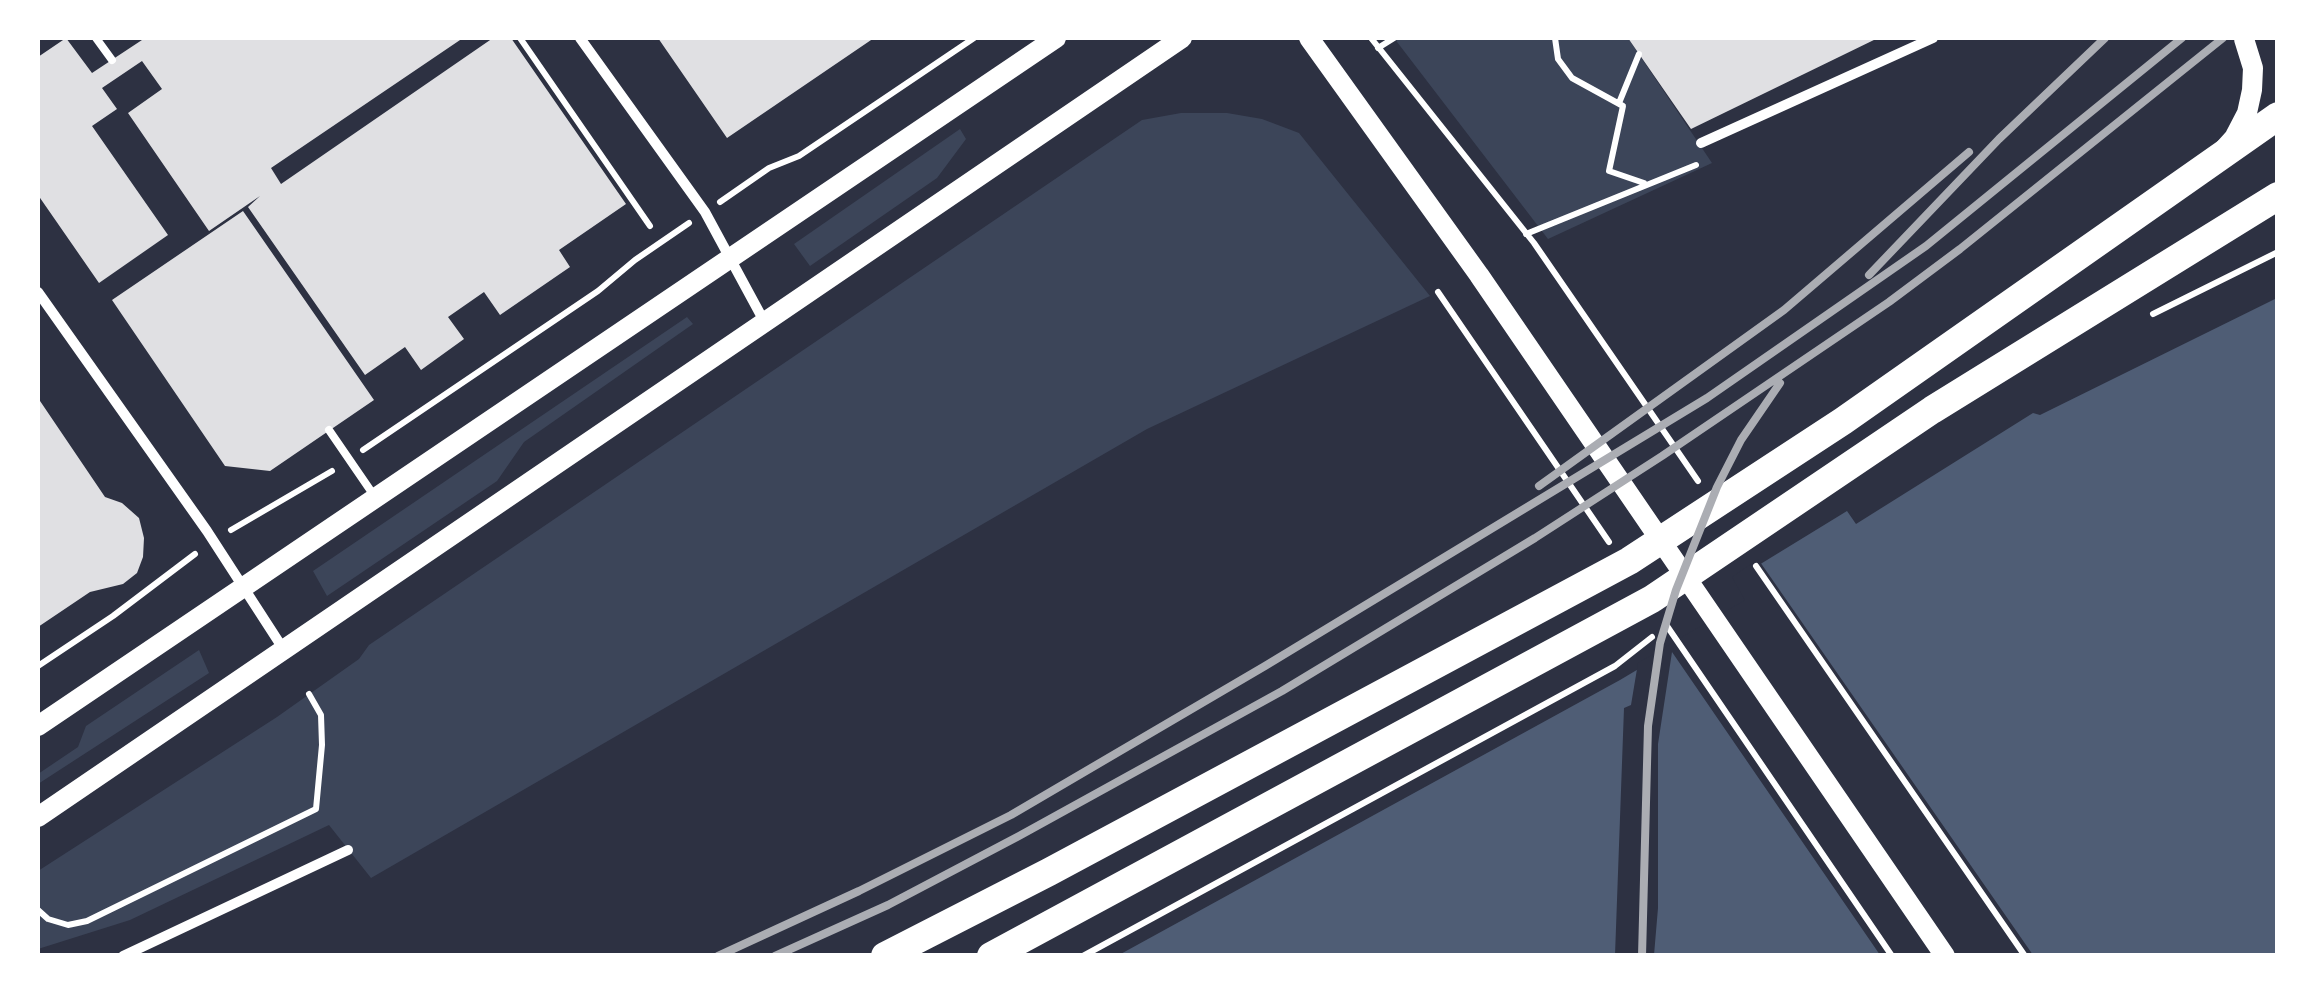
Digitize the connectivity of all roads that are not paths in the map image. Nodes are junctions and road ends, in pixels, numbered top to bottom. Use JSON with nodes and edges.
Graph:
{"nodes":[{"id":1,"x":96,"y":38,"type":"edge"},
{"id":2,"x":580,"y":38,"type":"edge"},
{"id":3,"x":1056,"y":38,"type":"edge"},
{"id":4,"x":1182,"y":38,"type":"edge"},
{"id":5,"x":1309,"y":38,"type":"edge"},
{"id":6,"x":1933,"y":38,"type":"edge"},
{"id":7,"x":2244,"y":39,"type":"edge"},
{"id":8,"x":112,"y":60,"type":"dead end"},
{"id":9,"x":2278,"y":116,"type":"edge"},
{"id":10,"x":1701,"y":143,"type":"dead end"},
{"id":11,"x":2208,"y":166,"type":"junction"},
{"id":12,"x":2278,"y":196,"type":"edge"},
{"id":13,"x":729,"y":258,"type":"junction"},
{"id":14,"x":38,"y":292,"type":"edge"},
{"id":15,"x":764,"y":322,"type":"junction"},
{"id":16,"x":329,"y":430,"type":"dead end"},
{"id":17,"x":377,"y":498,"type":"junction"},
{"id":18,"x":244,"y":588,"type":"junction"},
{"id":19,"x":284,"y":650,"type":"junction"},
{"id":20,"x":38,"y":726,"type":"edge"},
{"id":21,"x":38,"y":817,"type":"edge"},
{"id":22,"x":348,"y":850,"type":"dead end"},
{"id":23,"x":123,"y":956,"type":"edge"},
{"id":24,"x":885,"y":956,"type":"edge"},
{"id":25,"x":991,"y":956,"type":"edge"},
{"id":26,"x":1946,"y":956,"type":"edge"}],
"edges":[{"from":1,"to":8,"type":"lane"},
{"from":2,"to":13,"type":"street"},
{"from":3,"to":13,"type":"main road"},
{"from":4,"to":15,"type":"main road"},
{"from":5,"to":26,"type":"main road"},
{"from":6,"to":10,"type":"street"},
{"from":7,"to":11,"type":"main road"},
{"from":9,"to":11,"type":"highway"},
{"from":11,"to":24,"type":"highway"},
{"from":12,"to":25,"type":"highway"},
{"from":13,"to":15,"type":"street"},
{"from":13,"to":17,"type":"main road"},
{"from":14,"to":18,"type":"street"},
{"from":15,"to":19,"type":"main road"},
{"from":16,"to":17,"type":"lane"},
{"from":17,"to":18,"type":"main road"},
{"from":18,"to":19,"type":"street"},
{"from":18,"to":20,"type":"main road"},
{"from":19,"to":21,"type":"main road"},
{"from":22,"to":23,"type":"street"}]}
